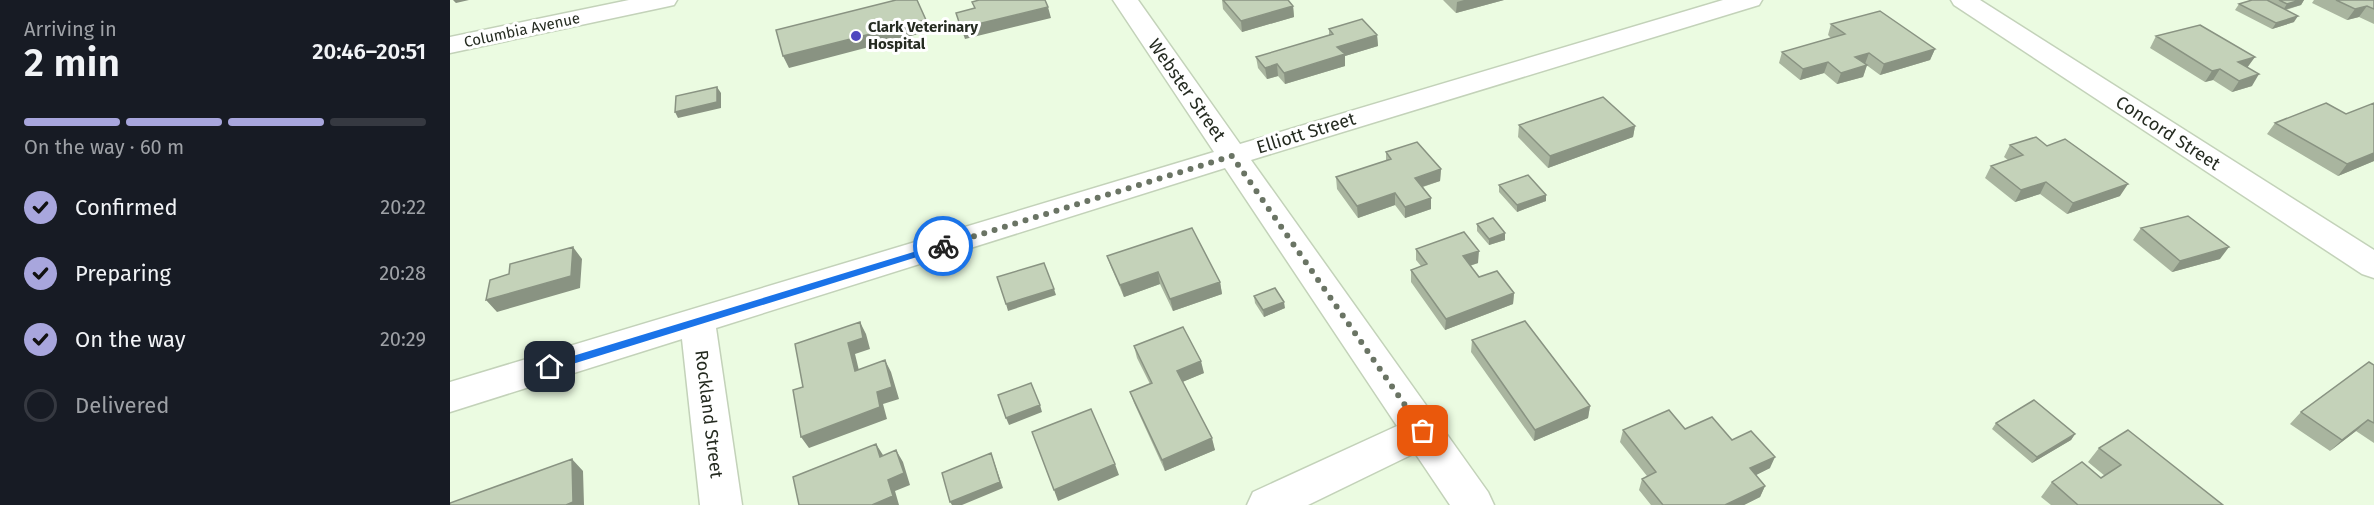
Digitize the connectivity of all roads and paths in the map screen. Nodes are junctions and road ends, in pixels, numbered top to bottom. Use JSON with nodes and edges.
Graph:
{"nodes":[{"id":1,"x":665,"y":0,"type":"edge"},
{"id":2,"x":1125,"y":0,"type":"edge"},
{"id":3,"x":1750,"y":0,"type":"edge"},
{"id":4,"x":1963,"y":0,"type":"edge"},
{"id":5,"x":450,"y":45,"type":"edge"},
{"id":6,"x":1232,"y":156,"type":"junction"},
{"id":7,"x":2374,"y":266,"type":"edge"},
{"id":8,"x":698,"y":323,"type":"junction"},
{"id":9,"x":450,"y":397,"type":"edge"},
{"id":10,"x":1423,"y":431,"type":"junction"},
{"id":11,"x":721,"y":505,"type":"edge"},
{"id":12,"x":1268,"y":505,"type":"edge"},
{"id":13,"x":1473,"y":505,"type":"edge"}],
"edges":[{"from":1,"to":5,"type":"street","name":"Columbia Avenue"},
{"from":2,"to":6,"type":"street","name":"Webster Street"},
{"from":3,"to":6,"type":"street","name":"Elliott Street"},
{"from":4,"to":7,"type":"street","name":"Concord Street"},
{"from":6,"to":8,"type":"street","name":"Elliott Street"},
{"from":6,"to":10,"type":"street","name":"Webster Street"},
{"from":8,"to":9,"type":"street","name":"Elliott Street"},
{"from":8,"to":11,"type":"street","name":"Rockland Street"},
{"from":10,"to":12,"type":"street"},
{"from":10,"to":13,"type":"street","name":"Webster Street"}]}
